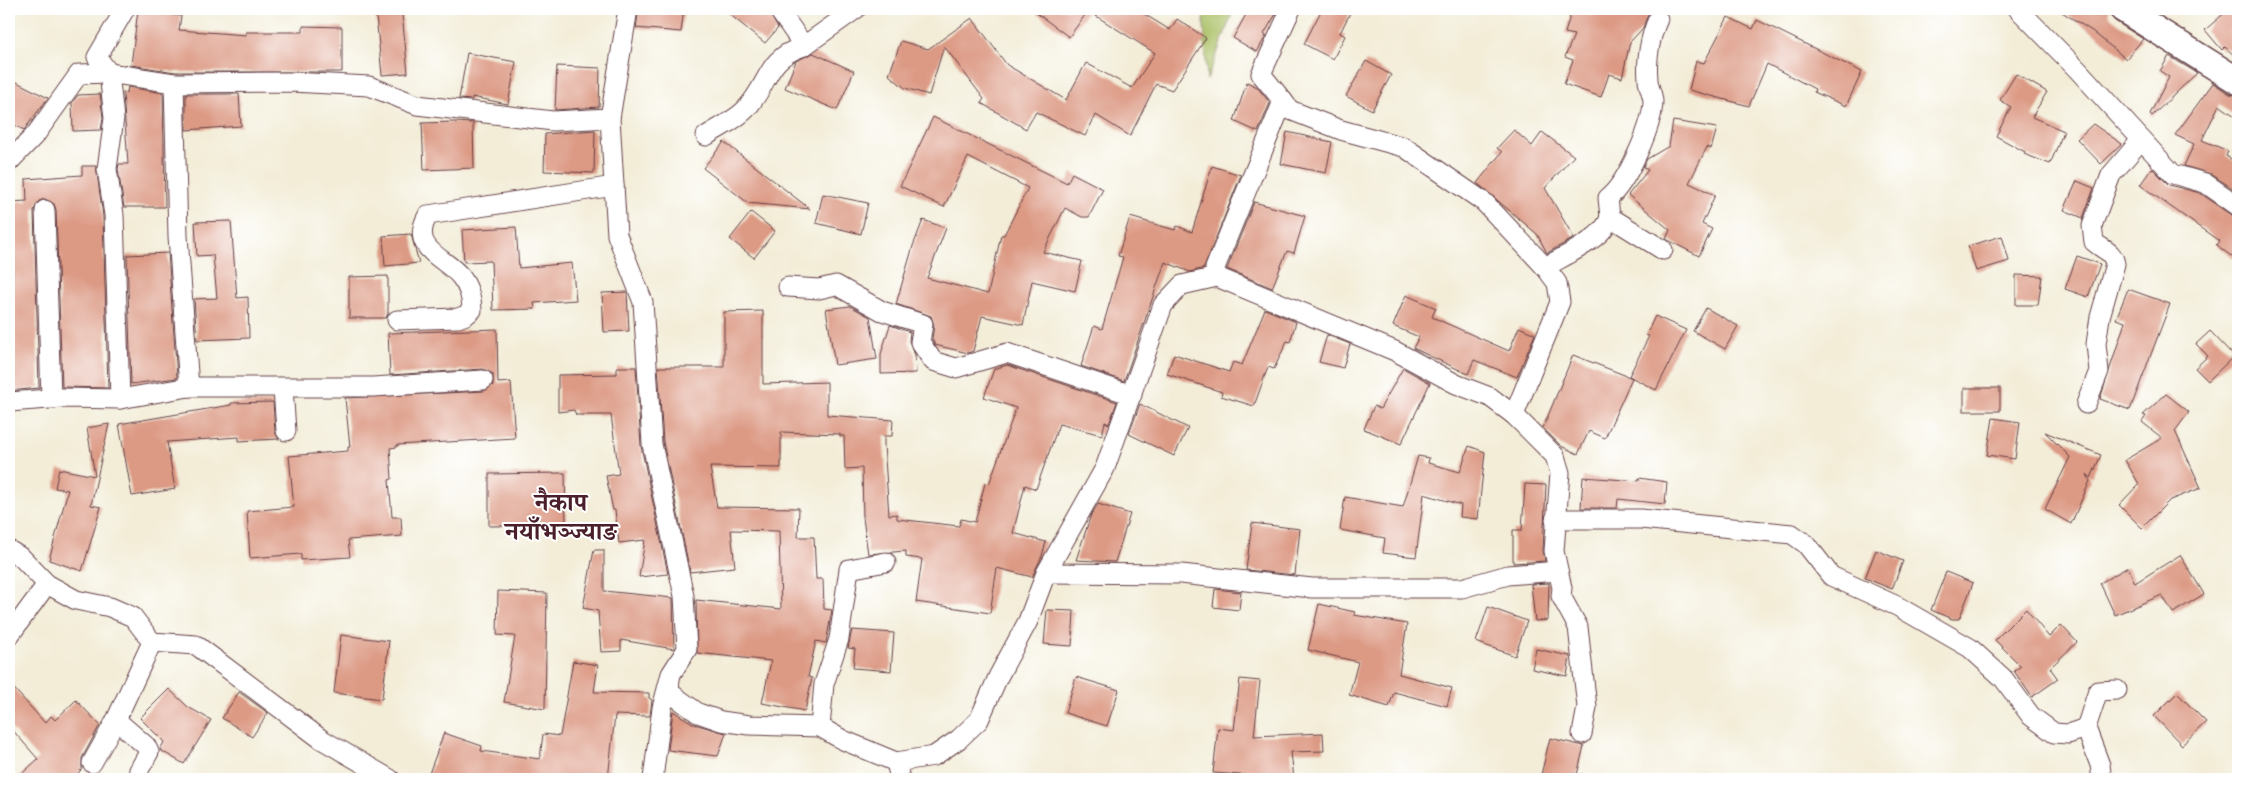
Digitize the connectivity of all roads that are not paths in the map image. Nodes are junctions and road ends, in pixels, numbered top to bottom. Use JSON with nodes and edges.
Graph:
{"nodes":[{"id":1,"x":125,"y":9,"type":"edge"},
{"id":2,"x":628,"y":9,"type":"edge"},
{"id":3,"x":778,"y":9,"type":"edge"},
{"id":4,"x":856,"y":9,"type":"edge"},
{"id":5,"x":1291,"y":9,"type":"edge"},
{"id":6,"x":2018,"y":9,"type":"edge"},
{"id":7,"x":2123,"y":9,"type":"edge"},
{"id":8,"x":1658,"y":19,"type":"dead end"},
{"id":9,"x":804,"y":46,"type":"junction"},
{"id":10,"x":109,"y":73,"type":"junction"},
{"id":11,"x":2238,"y":81,"type":"edge"},
{"id":12,"x":174,"y":83,"type":"junction"},
{"id":13,"x":1283,"y":102,"type":"junction"},
{"id":14,"x":610,"y":118,"type":"junction"},
{"id":15,"x":706,"y":136,"type":"dead end"},
{"id":16,"x":2141,"y":140,"type":"junction"},
{"id":17,"x":9,"y":162,"type":"edge"},
{"id":18,"x":614,"y":186,"type":"junction"},
{"id":19,"x":2238,"y":206,"type":"edge"},
{"id":20,"x":45,"y":210,"type":"dead end"},
{"id":21,"x":1610,"y":217,"type":"junction"},
{"id":22,"x":1663,"y":250,"type":"dead end"},
{"id":23,"x":1545,"y":266,"type":"junction"},
{"id":24,"x":1217,"y":277,"type":"junction"},
{"id":25,"x":788,"y":288,"type":"dead end"},
{"id":26,"x":397,"y":320,"type":"dead end"},
{"id":27,"x":483,"y":380,"type":"dead end"},
{"id":28,"x":189,"y":387,"type":"junction"},
{"id":29,"x":283,"y":388,"type":"junction"},
{"id":30,"x":1132,"y":395,"type":"junction"},
{"id":31,"x":51,"y":399,"type":"junction"},
{"id":32,"x":120,"y":399,"type":"junction"},
{"id":33,"x":9,"y":402,"type":"edge"},
{"id":34,"x":2086,"y":404,"type":"dead end"},
{"id":35,"x":1514,"y":415,"type":"junction"},
{"id":36,"x":286,"y":431,"type":"dead end"},
{"id":37,"x":1555,"y":519,"type":"junction"},
{"id":38,"x":9,"y":550,"type":"edge"},
{"id":39,"x":886,"y":562,"type":"dead end"},
{"id":40,"x":1558,"y":571,"type":"junction"},
{"id":41,"x":1046,"y":573,"type":"junction"},
{"id":42,"x":47,"y":584,"type":"junction"},
{"id":43,"x":9,"y":636,"type":"edge"},
{"id":44,"x":152,"y":642,"type":"junction"},
{"id":45,"x":670,"y":674,"type":"junction"},
{"id":46,"x":2117,"y":690,"type":"dead end"},
{"id":47,"x":116,"y":720,"type":"junction"},
{"id":48,"x":820,"y":727,"type":"junction"},
{"id":49,"x":2086,"y":728,"type":"junction"},
{"id":50,"x":1582,"y":734,"type":"dead end"},
{"id":51,"x":92,"y":763,"type":"dead end"},
{"id":52,"x":898,"y":770,"type":"edge"},
{"id":53,"x":138,"y":779,"type":"edge"},
{"id":54,"x":390,"y":779,"type":"edge"},
{"id":55,"x":653,"y":779,"type":"edge"},
{"id":56,"x":2102,"y":779,"type":"edge"}],
"edges":[{"from":1,"to":10,"type":"street"},
{"from":2,"to":14,"type":"street"},
{"from":3,"to":9,"type":"street"},
{"from":4,"to":9,"type":"street"},
{"from":5,"to":13,"type":"street"},
{"from":6,"to":16,"type":"street"},
{"from":7,"to":11,"type":"street"},
{"from":8,"to":21,"type":"street"},
{"from":9,"to":15,"type":"street"},
{"from":10,"to":12,"type":"street"},
{"from":10,"to":17,"type":"street"},
{"from":10,"to":32,"type":"street"},
{"from":12,"to":14,"type":"street"},
{"from":12,"to":28,"type":"street"},
{"from":13,"to":23,"type":"street"},
{"from":13,"to":24,"type":"street"},
{"from":14,"to":18,"type":"street"},
{"from":16,"to":19,"type":"street"},
{"from":16,"to":34,"type":"street"},
{"from":18,"to":26,"type":"street"},
{"from":18,"to":45,"type":"street"},
{"from":20,"to":31,"type":"street"},
{"from":21,"to":22,"type":"street"},
{"from":21,"to":23,"type":"street"},
{"from":23,"to":35,"type":"street"},
{"from":24,"to":30,"type":"street"},
{"from":24,"to":35,"type":"street"},
{"from":25,"to":30,"type":"street"},
{"from":27,"to":29,"type":"street"},
{"from":28,"to":29,"type":"street"},
{"from":28,"to":32,"type":"street"},
{"from":29,"to":36,"type":"street"},
{"from":30,"to":41,"type":"street"},
{"from":31,"to":32,"type":"street"},
{"from":31,"to":33,"type":"street"},
{"from":35,"to":37,"type":"street"},
{"from":37,"to":40,"type":"street"},
{"from":37,"to":49,"type":"street"},
{"from":38,"to":42,"type":"street"},
{"from":39,"to":48,"type":"street"},
{"from":40,"to":41,"type":"street"},
{"from":40,"to":50,"type":"street"},
{"from":41,"to":52,"type":"street"},
{"from":42,"to":43,"type":"street"},
{"from":42,"to":44,"type":"street"},
{"from":44,"to":47,"type":"street"},
{"from":44,"to":54,"type":"street"},
{"from":45,"to":48,"type":"street"},
{"from":45,"to":55,"type":"street"},
{"from":46,"to":49,"type":"street"},
{"from":47,"to":51,"type":"street"},
{"from":47,"to":53,"type":"street"},
{"from":48,"to":52,"type":"street"},
{"from":49,"to":56,"type":"street"}]}
